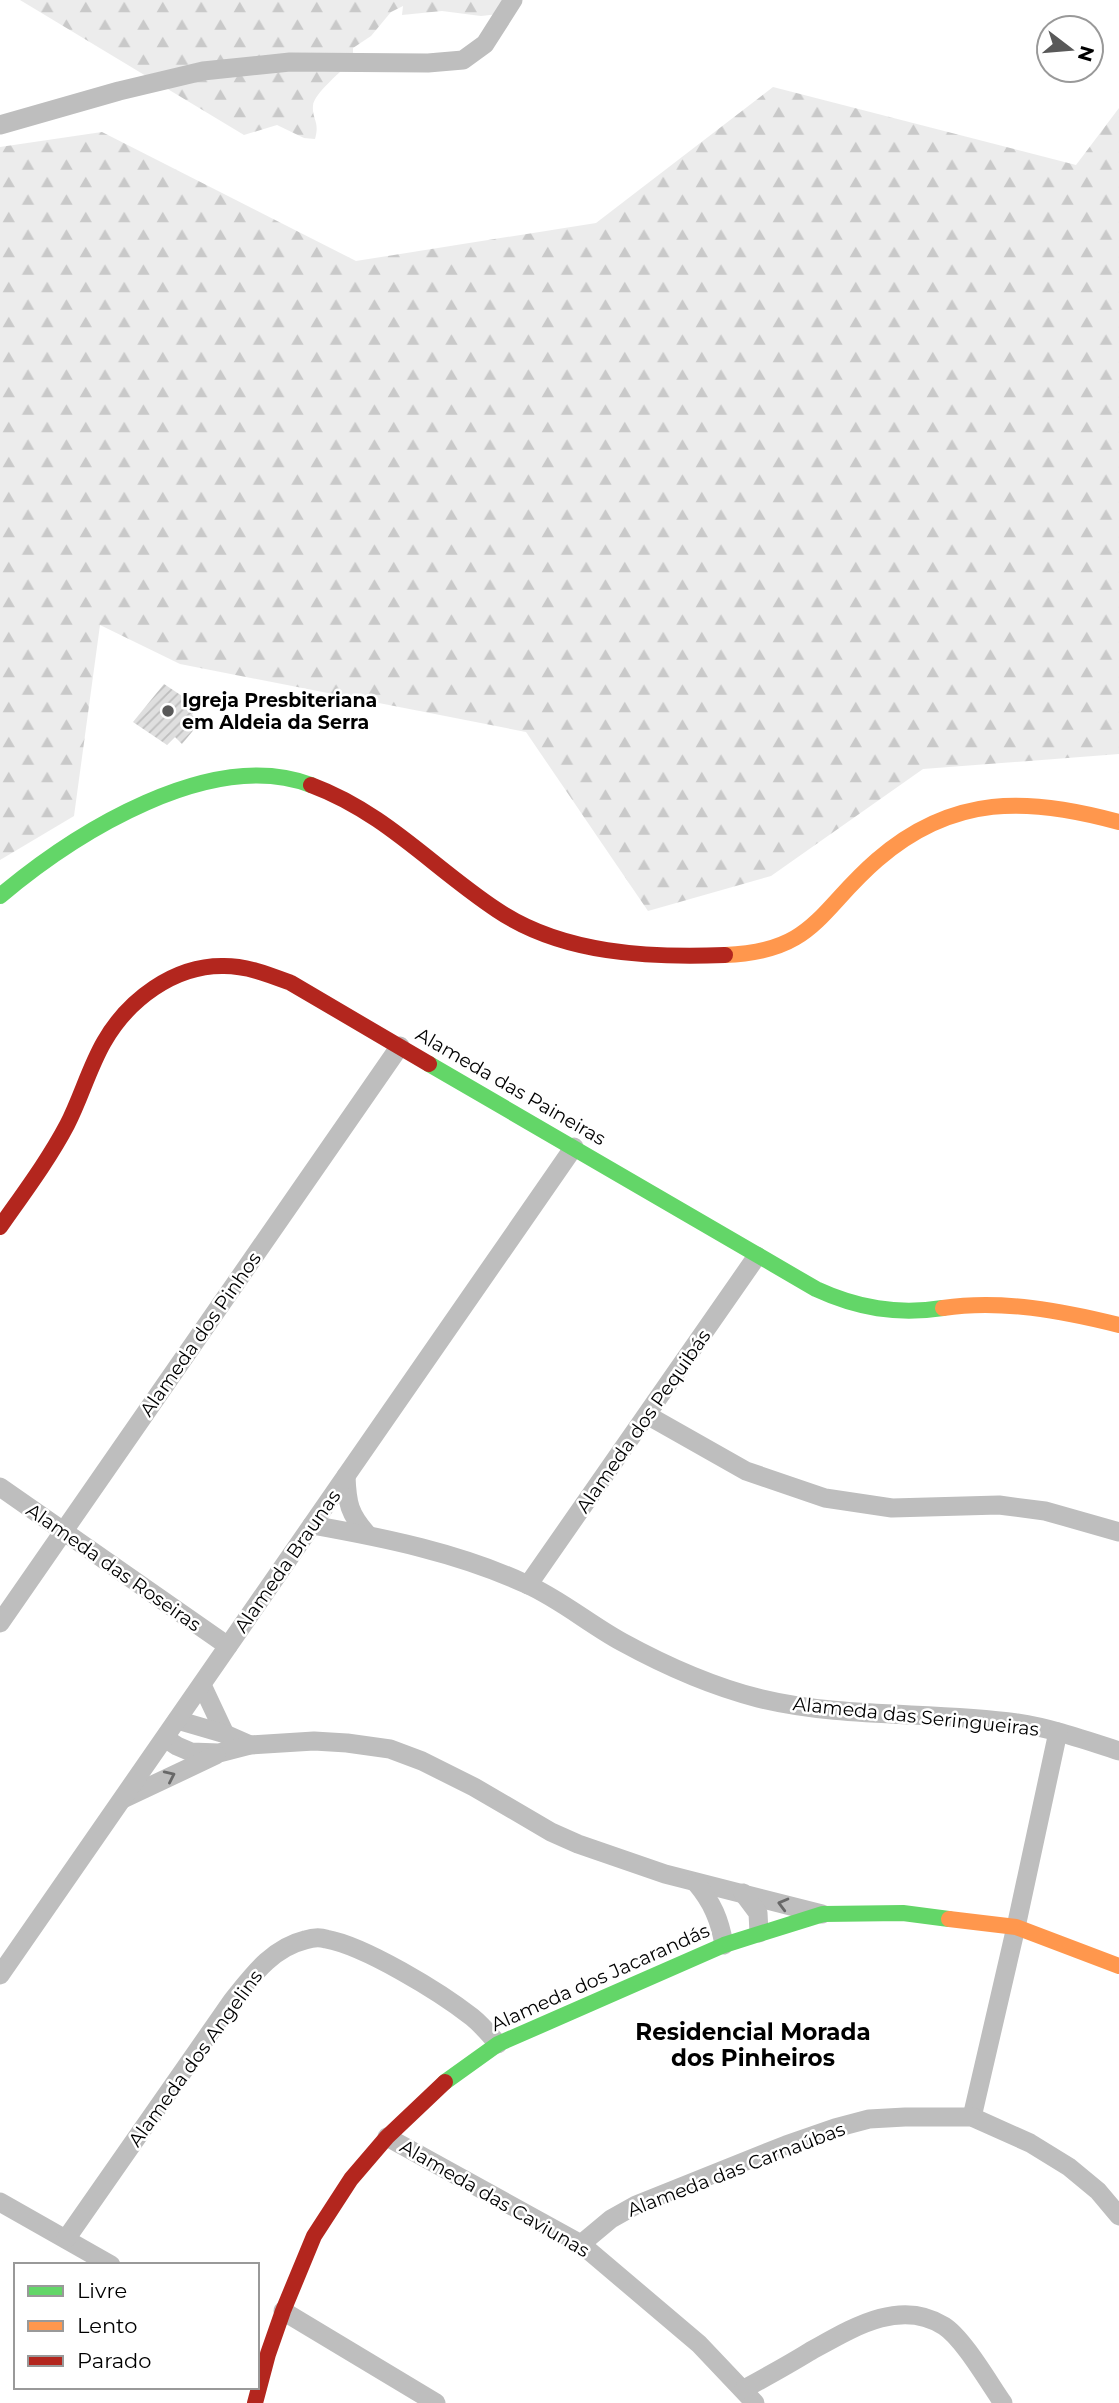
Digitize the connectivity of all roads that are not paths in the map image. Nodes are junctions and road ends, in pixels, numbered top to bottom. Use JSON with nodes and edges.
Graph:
{"nodes":[{"id":1,"x":513,"y":0,"type":"edge"},
{"id":2,"x":0,"y":125,"type":"edge"},
{"id":3,"x":1119,"y":822,"type":"edge"},
{"id":4,"x":0,"y":896,"type":"edge"},
{"id":5,"x":400,"y":1046,"type":"junction"},
{"id":6,"x":574,"y":1147,"type":"junction"},
{"id":7,"x":0,"y":1227,"type":"edge"},
{"id":8,"x":757,"y":1256,"type":"junction"},
{"id":9,"x":1119,"y":1325,"type":"edge"},
{"id":10,"x":647,"y":1415,"type":"junction"},
{"id":11,"x":346,"y":1476,"type":"junction"},
{"id":12,"x":0,"y":1487,"type":"edge"},
{"id":13,"x":312,"y":1525,"type":"junction"},
{"id":14,"x":63,"y":1532,"type":"junction"},
{"id":15,"x":1119,"y":1532,"type":"edge"},
{"id":16,"x":368,"y":1535,"type":"junction"},
{"id":17,"x":528,"y":1585,"type":"junction"},
{"id":18,"x":0,"y":1623,"type":"edge"},
{"id":19,"x":228,"y":1646,"type":"junction"},
{"id":20,"x":202,"y":1685,"type":"junction"},
{"id":21,"x":177,"y":1720,"type":"junction"},
{"id":22,"x":1058,"y":1732,"type":"junction"},
{"id":23,"x":225,"y":1734,"type":"junction"},
{"id":24,"x":165,"y":1738,"type":"junction"},
{"id":25,"x":250,"y":1745,"type":"junction"},
{"id":26,"x":1119,"y":1751,"type":"edge"},
{"id":27,"x":219,"y":1753,"type":"junction"},
{"id":28,"x":122,"y":1800,"type":"junction"},
{"id":29,"x":696,"y":1883,"type":"junction"},
{"id":30,"x":743,"y":1893,"type":"junction"},
{"id":31,"x":823,"y":1914,"type":"junction"},
{"id":32,"x":1016,"y":1927,"type":"junction"},
{"id":33,"x":759,"y":1933,"type":"junction"},
{"id":34,"x":724,"y":1945,"type":"junction"},
{"id":35,"x":1119,"y":1966,"type":"edge"},
{"id":36,"x":0,"y":1975,"type":"edge"},
{"id":37,"x":498,"y":2044,"type":"junction"},
{"id":38,"x":972,"y":2117,"type":"junction"},
{"id":39,"x":387,"y":2137,"type":"junction"},
{"id":40,"x":0,"y":2202,"type":"edge"},
{"id":41,"x":1119,"y":2216,"type":"edge"},
{"id":42,"x":66,"y":2239,"type":"junction"},
{"id":43,"x":581,"y":2244,"type":"junction"},
{"id":44,"x":108,"y":2263,"type":"edge"},
{"id":45,"x":283,"y":2311,"type":"junction"},
{"id":46,"x":263,"y":2351,"type":"edge"},
{"id":47,"x":259,"y":2377,"type":"edge"},
{"id":48,"x":750,"y":2396,"type":"edge"},
{"id":49,"x":436,"y":2403,"type":"edge"},
{"id":50,"x":1003,"y":2403,"type":"edge"}],
"edges":[{"from":1,"to":2,"type":"street"},
{"from":3,"to":4,"type":"street"},
{"from":5,"to":6,"type":"street","name":"Alameda das Paineiras"},
{"from":5,"to":7,"type":"street","name":"Alameda das Paineiras"},
{"from":5,"to":14,"type":"street","name":"Alameda dos Pinhos"},
{"from":6,"to":8,"type":"street","name":"Alameda das Paineiras"},
{"from":6,"to":11,"type":"street","name":"Alameda Braunas"},
{"from":8,"to":9,"type":"street","name":"Alameda das Paineiras"},
{"from":8,"to":10,"type":"street","name":"Alameda dos Pequibás"},
{"from":10,"to":15,"type":"street"},
{"from":10,"to":17,"type":"street","name":"Alameda dos Pequibás"},
{"from":11,"to":13,"type":"street","name":"Alameda Braunas"},
{"from":11,"to":16,"type":"street"},
{"from":12,"to":14,"type":"street","name":"Alameda das Roseiras"},
{"from":13,"to":16,"type":"street","name":"Alameda das Seringueiras"},
{"from":13,"to":19,"type":"street","name":"Alameda Braunas"},
{"from":14,"to":18,"type":"street","name":"Alameda dos Pinhos"},
{"from":14,"to":19,"type":"street","name":"Alameda das Roseiras"},
{"from":16,"to":17,"type":"street","name":"Alameda das Seringueiras"},
{"from":17,"to":22,"type":"street","name":"Alameda das Seringueiras"},
{"from":19,"to":20,"type":"street","name":"Alameda Braunas"},
{"from":20,"to":21,"type":"street","name":"Alameda Braunas"},
{"from":20,"to":23,"type":"street"},
{"from":21,"to":23,"type":"street"},
{"from":21,"to":24,"type":"street","name":"Alameda Braunas"},
{"from":22,"to":26,"type":"street","name":"Alameda das Seringueiras"},
{"from":22,"to":32,"type":"street"},
{"from":23,"to":25,"type":"street"},
{"from":24,"to":27,"type":"street"},
{"from":24,"to":28,"type":"street","name":"Alameda Braunas"},
{"from":25,"to":27,"type":"street"},
{"from":25,"to":29,"type":"street"},
{"from":28,"to":27,"type":"street","one_way":true},
{"from":28,"to":36,"type":"street","name":"Alameda Braunas"},
{"from":29,"to":30,"type":"street"},
{"from":29,"to":34,"type":"street"},
{"from":31,"to":30,"type":"street","one_way":true},
{"from":30,"to":33,"type":"street"},
{"from":31,"to":32,"type":"street","name":"Alameda dos Jacarandás"},
{"from":31,"to":33,"type":"street","name":"Alameda dos Jacarandás"},
{"from":32,"to":35,"type":"street","name":"Alameda dos Jacarandás"},
{"from":32,"to":38,"type":"street"},
{"from":33,"to":34,"type":"street","name":"Alameda dos Jacarandás"},
{"from":34,"to":37,"type":"street","name":"Alameda dos Jacarandás"},
{"from":37,"to":39,"type":"street","name":"Alameda dos Jacarandás"},
{"from":37,"to":42,"type":"street","name":"Alameda dos Angelins"},
{"from":38,"to":41,"type":"street","name":"Alameda das Carnaúbas"},
{"from":38,"to":43,"type":"street","name":"Alameda das Carnaúbas"},
{"from":39,"to":43,"type":"street","name":"Alameda das Caviunas"},
{"from":39,"to":45,"type":"street","name":"Alameda dos Jacarandás"},
{"from":40,"to":42,"type":"street"},
{"from":42,"to":44,"type":"street"},
{"from":43,"to":48,"type":"street","name":"Alameda das Caviunas"},
{"from":45,"to":46,"type":"street","name":"Alameda dos Jacarandás"},
{"from":45,"to":49,"type":"street"},
{"from":46,"to":47,"type":"street","name":"Alameda dos Jacarandás"},
{"from":48,"to":50,"type":"street"}]}
